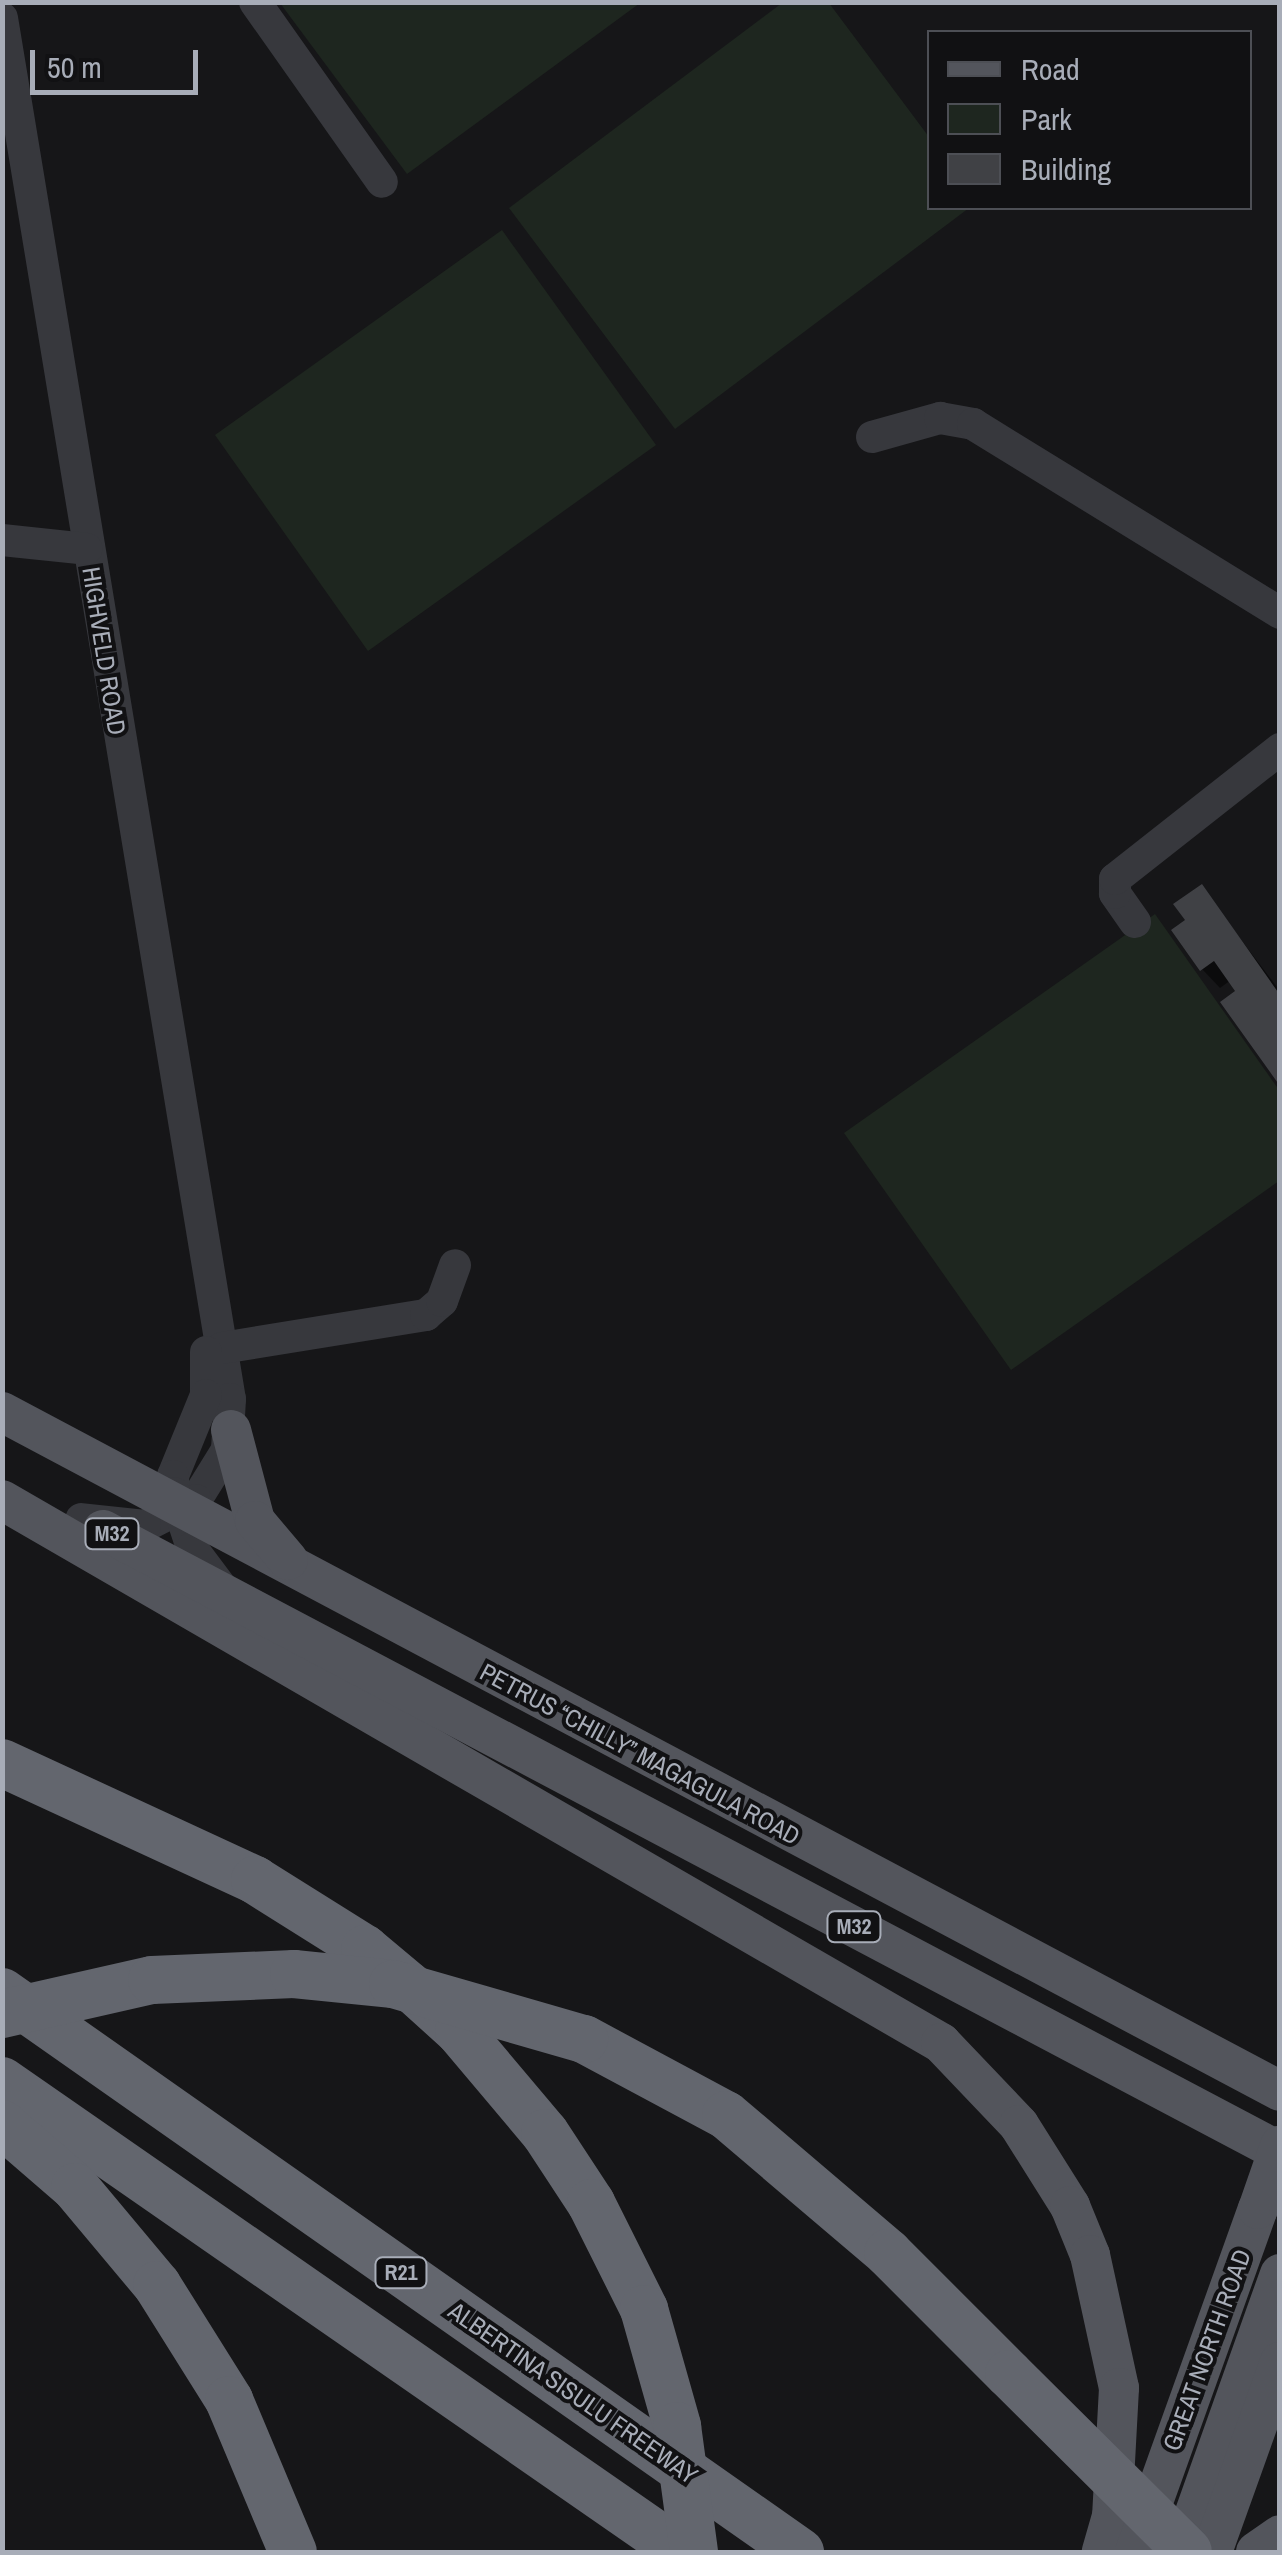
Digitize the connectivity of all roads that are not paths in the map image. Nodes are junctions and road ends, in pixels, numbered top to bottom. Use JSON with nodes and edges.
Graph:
{"nodes":[{"id":1,"x":256,"y":2,"type":"edge"},
{"id":2,"x":2,"y":18,"type":"edge"},
{"id":3,"x":382,"y":182,"type":"dead end"},
{"id":4,"x":872,"y":437,"type":"dead end"},
{"id":5,"x":2,"y":540,"type":"edge"},
{"id":6,"x":87,"y":549,"type":"junction"},
{"id":7,"x":1280,"y":613,"type":"edge"},
{"id":8,"x":1280,"y":749,"type":"edge"},
{"id":9,"x":1135,"y":922,"type":"dead end"},
{"id":10,"x":456,"y":1265,"type":"dead end"},
{"id":11,"x":207,"y":1284,"type":"junction"},
{"id":12,"x":222,"y":1348,"type":"junction"},
{"id":13,"x":2,"y":1412,"type":"edge"},
{"id":14,"x":231,"y":1430,"type":"junction"},
{"id":15,"x":2,"y":1480,"type":"edge"},
{"id":16,"x":2,"y":1500,"type":"edge"},
{"id":17,"x":180,"y":1510,"type":"junction"},
{"id":18,"x":81,"y":1519,"type":"junction"},
{"id":19,"x":307,"y":1578,"type":"junction"},
{"id":20,"x":222,"y":1588,"type":"junction"},
{"id":21,"x":2,"y":1763,"type":"edge"},
{"id":22,"x":2,"y":1992,"type":"edge"},
{"id":23,"x":2,"y":2014,"type":"edge"},
{"id":24,"x":2,"y":2081,"type":"edge"},
{"id":25,"x":1276,"y":2089,"type":"edge"},
{"id":26,"x":2,"y":2124,"type":"edge"},
{"id":27,"x":1280,"y":2149,"type":"edge"},
{"id":28,"x":1280,"y":2274,"type":"edge"},
{"id":29,"x":1280,"y":2362,"type":"edge"},
{"id":30,"x":1280,"y":2535,"type":"edge"},
{"id":31,"x":293,"y":2552,"type":"edge"},
{"id":32,"x":681,"y":2552,"type":"edge"},
{"id":33,"x":694,"y":2552,"type":"edge"},
{"id":34,"x":800,"y":2552,"type":"edge"},
{"id":35,"x":1102,"y":2552,"type":"edge"},
{"id":36,"x":1135,"y":2552,"type":"edge"},
{"id":37,"x":1184,"y":2552,"type":"edge"},
{"id":38,"x":1212,"y":2552,"type":"edge"},
{"id":39,"x":1256,"y":2552,"type":"edge"}],
"edges":[{"from":1,"to":3,"type":"street"},
{"from":2,"to":6,"type":"street","name":"HIGHVELD ROAD"},
{"from":4,"to":7,"type":"street"},
{"from":5,"to":6,"type":"street"},
{"from":6,"to":11,"type":"street","name":"HIGHVELD ROAD"},
{"from":8,"to":9,"type":"street"},
{"from":10,"to":12,"type":"street"},
{"from":11,"to":12,"type":"street","name":"HIGHVELD ROAD"},
{"from":11,"to":17,"type":"street","name":"HIGHVELD ROAD"},
{"from":12,"to":14,"type":"street","name":"HIGHVELD ROAD"},
{"from":13,"to":17,"type":"main road","name":"PETRUS “CHILLY” MAGAGULA ROAD","number":"M32"},
{"from":14,"to":17,"type":"street","name":"HIGHVELD ROAD"},
{"from":14,"to":19,"type":"main road"},
{"from":15,"to":18,"type":"main road","name":"PETRUS “CHILLY” MAGAGULA ROAD","number":"M32"},
{"from":16,"to":35,"type":"main road"},
{"from":17,"to":18,"type":"street","name":"HIGHVELD ROAD"},
{"from":17,"to":19,"type":"main road","name":"PETRUS “CHILLY” MAGAGULA ROAD","number":"M32"},
{"from":17,"to":20,"type":"street","name":"HIGHVELD ROAD"},
{"from":18,"to":20,"type":"main road","name":"PETRUS “CHILLY” MAGAGULA ROAD","number":"M32"},
{"from":19,"to":25,"type":"main road","name":"PETRUS “CHILLY” MAGAGULA ROAD","number":"M32"},
{"from":20,"to":27,"type":"main road","name":"PETRUS “CHILLY” MAGAGULA ROAD","number":"M32"},
{"from":21,"to":33,"type":"highway","bridge":true},
{"from":22,"to":34,"type":"highway","name":"ALBERTINA SISULU FREEWAY","number":"R21"},
{"from":23,"to":37,"type":"highway","bridge":true},
{"from":24,"to":32,"type":"highway"},
{"from":26,"to":31,"type":"highway"},
{"from":27,"to":36,"type":"main road","name":"GREAT NORTH ROAD","bridge":true},
{"from":28,"to":37,"type":"main road","name":"GREAT NORTH ROAD"},
{"from":29,"to":38,"type":"main road"},
{"from":30,"to":39,"type":"main road"}]}
